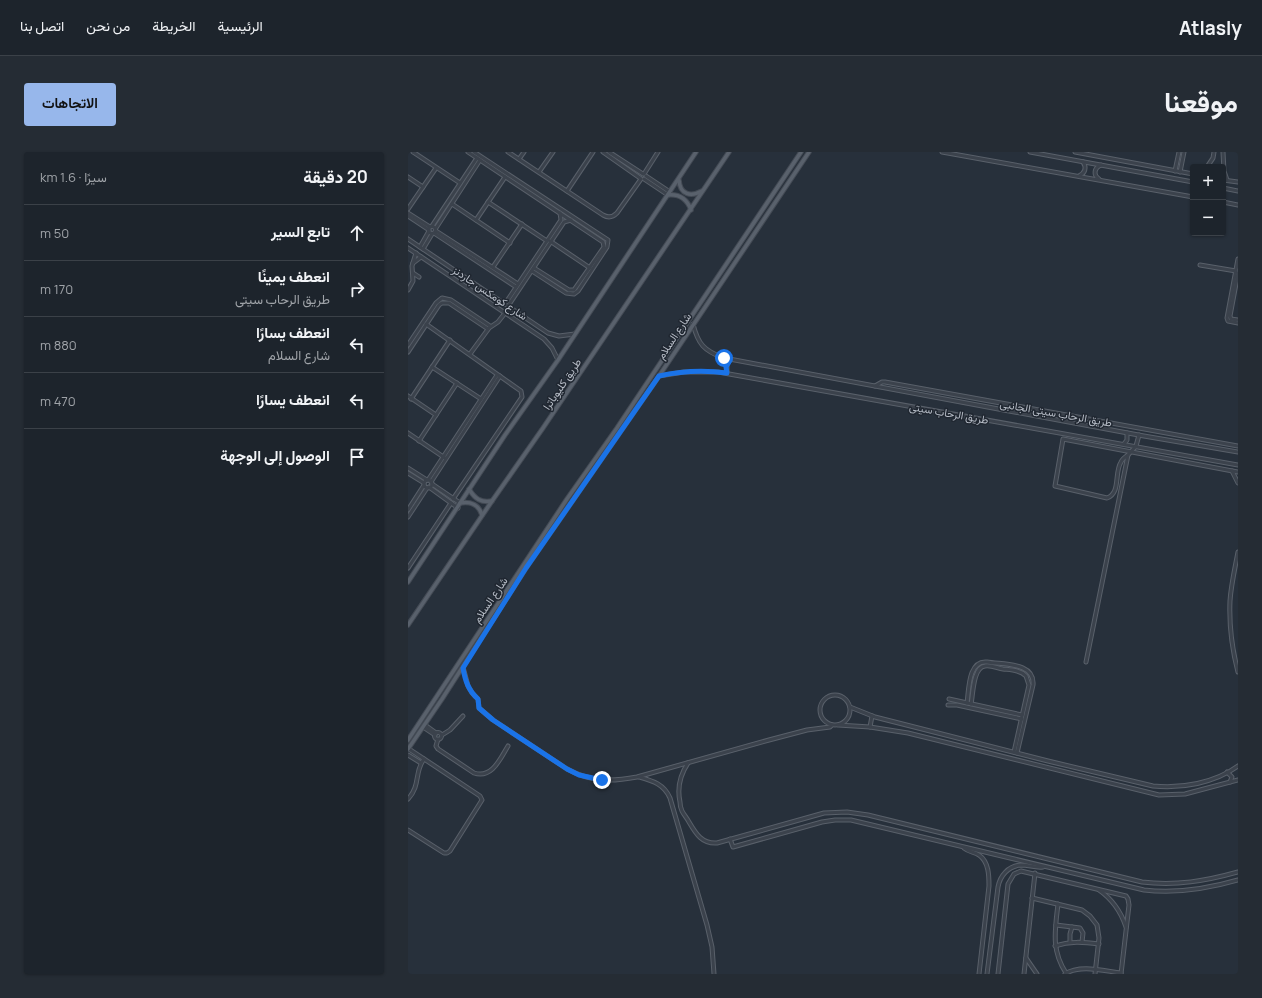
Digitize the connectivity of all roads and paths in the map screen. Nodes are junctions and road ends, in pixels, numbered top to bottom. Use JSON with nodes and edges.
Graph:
{"nodes":[{"id":1,"x":413,"y":152,"type":"edge"},
{"id":2,"x":468,"y":152,"type":"edge"},
{"id":3,"x":474,"y":152,"type":"edge"},
{"id":4,"x":508,"y":152,"type":"edge"},
{"id":5,"x":524,"y":152,"type":"edge"},
{"id":6,"x":553,"y":152,"type":"edge"},
{"id":7,"x":593,"y":152,"type":"edge"},
{"id":8,"x":603,"y":152,"type":"edge"},
{"id":9,"x":609,"y":152,"type":"edge"},
{"id":10,"x":658,"y":152,"type":"edge"},
{"id":11,"x":696,"y":152,"type":"edge"},
{"id":12,"x":729,"y":152,"type":"edge"},
{"id":13,"x":801,"y":152,"type":"edge"},
{"id":14,"x":809,"y":152,"type":"edge"},
{"id":15,"x":942,"y":152,"type":"edge"},
{"id":16,"x":1030,"y":152,"type":"edge"},
{"id":17,"x":1075,"y":152,"type":"edge"},
{"id":18,"x":1179,"y":152,"type":"edge"},
{"id":19,"x":1184,"y":152,"type":"edge"},
{"id":20,"x":1214,"y":152,"type":"edge"},
{"id":21,"x":1223,"y":152,"type":"edge"},
{"id":22,"x":1083,"y":153,"type":"edge"},
{"id":23,"x":962,"y":155,"type":"junction"},
{"id":24,"x":477,"y":158,"type":"junction"},
{"id":25,"x":519,"y":159,"type":"junction"},
{"id":26,"x":480,"y":160,"type":"junction"},
{"id":27,"x":961,"y":160,"type":"dead end"},
{"id":28,"x":1083,"y":162,"type":"junction"},
{"id":29,"x":1209,"y":164,"type":"edge"},
{"id":30,"x":1224,"y":164,"type":"edge"},
{"id":31,"x":1101,"y":165,"type":"junction"},
{"id":32,"x":1144,"y":165,"type":"junction"},
{"id":33,"x":436,"y":168,"type":"junction"},
{"id":34,"x":1175,"y":171,"type":"junction"},
{"id":35,"x":539,"y":172,"type":"junction"},
{"id":36,"x":1180,"y":172,"type":"junction"},
{"id":37,"x":1142,"y":173,"type":"junction"},
{"id":38,"x":1190,"y":174,"type":"edge"},
{"id":39,"x":1079,"y":176,"type":"junction"},
{"id":40,"x":408,"y":177,"type":"edge"},
{"id":41,"x":505,"y":177,"type":"junction"},
{"id":42,"x":643,"y":177,"type":"junction"},
{"id":43,"x":1086,"y":177,"type":"junction"},
{"id":44,"x":679,"y":178,"type":"junction"},
{"id":45,"x":1100,"y":180,"type":"junction"},
{"id":46,"x":1226,"y":180,"type":"edge"},
{"id":47,"x":1190,"y":181,"type":"edge"},
{"id":48,"x":1085,"y":182,"type":"dead end"},
{"id":49,"x":1238,"y":182,"type":"edge"},
{"id":50,"x":460,"y":183,"type":"junction"},
{"id":51,"x":423,"y":187,"type":"junction"},
{"id":52,"x":1226,"y":189,"type":"edge"},
{"id":53,"x":567,"y":191,"type":"junction"},
{"id":54,"x":703,"y":191,"type":"junction"},
{"id":55,"x":1238,"y":191,"type":"edge"},
{"id":56,"x":669,"y":193,"type":"junction"},
{"id":57,"x":1190,"y":196,"type":"edge"},
{"id":58,"x":488,"y":202,"type":"junction"},
{"id":59,"x":1226,"y":203,"type":"edge"},
{"id":60,"x":452,"y":204,"type":"junction"},
{"id":61,"x":1238,"y":205,"type":"edge"},
{"id":62,"x":408,"y":209,"type":"edge"},
{"id":63,"x":691,"y":210,"type":"junction"},
{"id":64,"x":408,"y":213,"type":"edge"},
{"id":65,"x":560,"y":213,"type":"junction"},
{"id":66,"x":408,"y":216,"type":"edge"},
{"id":67,"x":476,"y":220,"type":"junction"},
{"id":68,"x":572,"y":220,"type":"junction"},
{"id":69,"x":522,"y":224,"type":"junction"},
{"id":70,"x":432,"y":230,"type":"junction"},
{"id":71,"x":408,"y":239,"type":"edge"},
{"id":72,"x":549,"y":241,"type":"junction"},
{"id":73,"x":510,"y":243,"type":"junction"},
{"id":74,"x":408,"y":248,"type":"edge"},
{"id":75,"x":421,"y":248,"type":"junction"},
{"id":76,"x":416,"y":253,"type":"junction"},
{"id":77,"x":421,"y":257,"type":"junction"},
{"id":78,"x":1238,"y":259,"type":"edge"},
{"id":79,"x":413,"y":263,"type":"junction"},
{"id":80,"x":1200,"y":266,"type":"dead end"},
{"id":81,"x":493,"y":267,"type":"junction"},
{"id":82,"x":533,"y":269,"type":"junction"},
{"id":83,"x":591,"y":269,"type":"junction"},
{"id":84,"x":1237,"y":272,"type":"edge"},
{"id":85,"x":413,"y":274,"type":"junction"},
{"id":86,"x":418,"y":277,"type":"dead end"},
{"id":87,"x":410,"y":285,"type":"edge"},
{"id":88,"x":517,"y":285,"type":"junction"},
{"id":89,"x":408,"y":290,"type":"edge"},
{"id":90,"x":506,"y":305,"type":"junction"},
{"id":91,"x":505,"y":313,"type":"junction"},
{"id":92,"x":1238,"y":321,"type":"edge"},
{"id":93,"x":426,"y":324,"type":"junction"},
{"id":94,"x":693,"y":324,"type":"junction"},
{"id":95,"x":489,"y":328,"type":"junction"},
{"id":96,"x":548,"y":333,"type":"junction"},
{"id":97,"x":575,"y":334,"type":"junction"},
{"id":98,"x":544,"y":339,"type":"junction"},
{"id":99,"x":450,"y":340,"type":"junction"},
{"id":100,"x":408,"y":345,"type":"edge"},
{"id":101,"x":408,"y":352,"type":"edge"},
{"id":102,"x":470,"y":354,"type":"junction"},
{"id":103,"x":558,"y":360,"type":"junction"},
{"id":104,"x":730,"y":360,"type":"junction"},
{"id":105,"x":432,"y":366,"type":"junction"},
{"id":106,"x":727,"y":373,"type":"junction"},
{"id":107,"x":499,"y":376,"type":"junction"},
{"id":108,"x":659,"y":376,"type":"junction"},
{"id":109,"x":457,"y":383,"type":"junction"},
{"id":110,"x":875,"y":386,"type":"junction"},
{"id":111,"x":410,"y":397,"type":"edge"},
{"id":112,"x":483,"y":398,"type":"junction"},
{"id":113,"x":436,"y":415,"type":"junction"},
{"id":114,"x":619,"y":429,"type":"junction"},
{"id":115,"x":1146,"y":430,"type":"junction"},
{"id":116,"x":1127,"y":432,"type":"junction"},
{"id":117,"x":408,"y":433,"type":"edge"},
{"id":118,"x":1139,"y":435,"type":"junction"},
{"id":119,"x":1144,"y":436,"type":"junction"},
{"id":120,"x":419,"y":441,"type":"junction"},
{"id":121,"x":1103,"y":441,"type":"junction"},
{"id":122,"x":1211,"y":441,"type":"junction"},
{"id":123,"x":1124,"y":444,"type":"junction"},
{"id":124,"x":1102,"y":446,"type":"junction"},
{"id":125,"x":1136,"y":446,"type":"junction"},
{"id":126,"x":1238,"y":446,"type":"edge"},
{"id":127,"x":1210,"y":447,"type":"junction"},
{"id":128,"x":1132,"y":451,"type":"junction"},
{"id":129,"x":1238,"y":452,"type":"edge"},
{"id":130,"x":1128,"y":455,"type":"junction"},
{"id":131,"x":1194,"y":457,"type":"junction"},
{"id":132,"x":445,"y":458,"type":"junction"},
{"id":133,"x":1193,"y":463,"type":"junction"},
{"id":134,"x":1238,"y":465,"type":"edge"},
{"id":135,"x":408,"y":468,"type":"edge"},
{"id":136,"x":1232,"y":471,"type":"junction"},
{"id":137,"x":1238,"y":472,"type":"edge"},
{"id":138,"x":408,"y":473,"type":"edge"},
{"id":139,"x":1238,"y":483,"type":"edge"},
{"id":140,"x":428,"y":484,"type":"junction"},
{"id":141,"x":469,"y":489,"type":"junction"},
{"id":142,"x":445,"y":496,"type":"junction"},
{"id":143,"x":453,"y":499,"type":"junction"},
{"id":144,"x":492,"y":500,"type":"junction"},
{"id":145,"x":451,"y":503,"type":"junction"},
{"id":146,"x":460,"y":503,"type":"junction"},
{"id":147,"x":458,"y":508,"type":"junction"},
{"id":148,"x":408,"y":510,"type":"edge"},
{"id":149,"x":482,"y":515,"type":"junction"},
{"id":150,"x":408,"y":517,"type":"edge"},
{"id":151,"x":1238,"y":552,"type":"edge"},
{"id":152,"x":408,"y":568,"type":"edge"},
{"id":153,"x":408,"y":582,"type":"edge"},
{"id":154,"x":408,"y":625,"type":"edge"},
{"id":155,"x":1086,"y":662,"type":"dead end"},
{"id":156,"x":1000,"y":666,"type":"junction"},
{"id":157,"x":463,"y":668,"type":"junction"},
{"id":158,"x":1238,"y":672,"type":"edge"},
{"id":159,"x":949,"y":699,"type":"dead end"},
{"id":160,"x":961,"y":704,"type":"junction"},
{"id":161,"x":969,"y":704,"type":"junction"},
{"id":162,"x":948,"y":705,"type":"dead end"},
{"id":163,"x":850,"y":707,"type":"junction"},
{"id":164,"x":463,"y":716,"type":"dead end"},
{"id":165,"x":872,"y":716,"type":"junction"},
{"id":166,"x":1022,"y":717,"type":"junction"},
{"id":167,"x":832,"y":725,"type":"junction"},
{"id":168,"x":838,"y":725,"type":"junction"},
{"id":169,"x":424,"y":726,"type":"junction"},
{"id":170,"x":870,"y":727,"type":"junction"},
{"id":171,"x":436,"y":734,"type":"junction"},
{"id":172,"x":442,"y":735,"type":"junction"},
{"id":173,"x":1019,"y":738,"type":"junction"},
{"id":174,"x":438,"y":739,"type":"junction"},
{"id":175,"x":408,"y":740,"type":"edge"},
{"id":176,"x":508,"y":746,"type":"dead end"},
{"id":177,"x":408,"y":749,"type":"edge"},
{"id":178,"x":1016,"y":753,"type":"junction"},
{"id":179,"x":408,"y":755,"type":"edge"},
{"id":180,"x":424,"y":759,"type":"junction"},
{"id":181,"x":688,"y":763,"type":"junction"},
{"id":182,"x":420,"y":764,"type":"junction"},
{"id":183,"x":1238,"y":766,"type":"edge"},
{"id":184,"x":1074,"y":767,"type":"junction"},
{"id":185,"x":1087,"y":770,"type":"junction"},
{"id":186,"x":1227,"y":772,"type":"junction"},
{"id":187,"x":1073,"y":775,"type":"junction"},
{"id":188,"x":637,"y":777,"type":"junction"},
{"id":189,"x":1085,"y":778,"type":"junction"},
{"id":190,"x":1238,"y":780,"type":"edge"},
{"id":191,"x":1230,"y":782,"type":"junction"},
{"id":192,"x":408,"y":799,"type":"edge"},
{"id":193,"x":682,"y":811,"type":"junction"},
{"id":194,"x":675,"y":813,"type":"junction"},
{"id":195,"x":910,"y":826,"type":"junction"},
{"id":196,"x":925,"y":829,"type":"junction"},
{"id":197,"x":408,"y":830,"type":"edge"},
{"id":198,"x":908,"y":833,"type":"junction"},
{"id":199,"x":922,"y":837,"type":"junction"},
{"id":200,"x":730,"y":839,"type":"junction"},
{"id":201,"x":963,"y":847,"type":"junction"},
{"id":202,"x":1078,"y":866,"type":"junction"},
{"id":203,"x":1046,"y":867,"type":"junction"},
{"id":204,"x":1088,"y":868,"type":"junction"},
{"id":205,"x":1238,"y":872,"type":"edge"},
{"id":206,"x":1035,"y":873,"type":"junction"},
{"id":207,"x":1076,"y":874,"type":"junction"},
{"id":208,"x":1086,"y":877,"type":"junction"},
{"id":209,"x":1238,"y":880,"type":"edge"},
{"id":210,"x":989,"y":886,"type":"junction"},
{"id":211,"x":998,"y":887,"type":"junction"},
{"id":212,"x":1097,"y":889,"type":"junction"},
{"id":213,"x":1032,"y":898,"type":"junction"},
{"id":214,"x":1058,"y":904,"type":"junction"},
{"id":215,"x":1056,"y":925,"type":"junction"},
{"id":216,"x":1072,"y":927,"type":"junction"},
{"id":217,"x":1126,"y":928,"type":"junction"},
{"id":218,"x":1070,"y":942,"type":"junction"},
{"id":219,"x":1082,"y":942,"type":"junction"},
{"id":220,"x":1098,"y":944,"type":"junction"},
{"id":221,"x":1055,"y":946,"type":"junction"},
{"id":222,"x":1026,"y":958,"type":"junction"},
{"id":223,"x":1096,"y":972,"type":"edge"},
{"id":224,"x":1065,"y":973,"type":"edge"},
{"id":225,"x":1121,"y":973,"type":"edge"},
{"id":226,"x":714,"y":974,"type":"edge"},
{"id":227,"x":979,"y":974,"type":"edge"},
{"id":228,"x":987,"y":974,"type":"edge"},
{"id":229,"x":998,"y":974,"type":"edge"},
{"id":230,"x":1024,"y":974,"type":"edge"},
{"id":231,"x":1037,"y":974,"type":"edge"}],
"edges":[{"from":1,"to":33,"type":"street"},
{"from":2,"to":24,"type":"street"},
{"from":3,"to":83,"type":"street"},
{"from":4,"to":25,"type":"street"},
{"from":5,"to":25,"type":"street"},
{"from":6,"to":35,"type":"street"},
{"from":7,"to":53,"type":"street"},
{"from":8,"to":42,"type":"street"},
{"from":9,"to":42,"type":"street"},
{"from":10,"to":42,"type":"street"},
{"from":11,"to":44,"type":"main road","name":"طريق كليوباترا"},
{"from":12,"to":54,"type":"main road","name":"طريق كليوباترا"},
{"from":13,"to":114,"type":"main road","name":"شارع السلام"},
{"from":14,"to":94,"type":"main road","name":"شارع السلام"},
{"from":15,"to":23,"type":"street"},
{"from":16,"to":28,"type":"street"},
{"from":17,"to":22,"type":"street"},
{"from":18,"to":34,"type":"street"},
{"from":19,"to":36,"type":"street"},
{"from":20,"to":29,"type":"street"},
{"from":21,"to":30,"type":"street"},
{"from":22,"to":32,"type":"street"},
{"from":23,"to":27,"type":"street"},
{"from":23,"to":39,"type":"street"},
{"from":24,"to":26,"type":"street"},
{"from":24,"to":50,"type":"street"},
{"from":25,"to":35,"type":"street"},
{"from":26,"to":41,"type":"street"},
{"from":26,"to":60,"type":"street"},
{"from":28,"to":31,"type":"street"},
{"from":28,"to":39,"type":"street"},
{"from":31,"to":37,"type":"street"},
{"from":31,"to":45,"type":"street"},
{"from":32,"to":34,"type":"street"},
{"from":32,"to":37,"type":"street"},
{"from":33,"to":50,"type":"street"},
{"from":33,"to":51,"type":"street"},
{"from":34,"to":36,"type":"street"},
{"from":35,"to":53,"type":"street"},
{"from":36,"to":38,"type":"street"},
{"from":37,"to":47,"type":"street"},
{"from":39,"to":43,"type":"street"},
{"from":40,"to":51,"type":"street"},
{"from":41,"to":58,"type":"street"},
{"from":41,"to":65,"type":"street"},
{"from":42,"to":53,"type":"street"},
{"from":42,"to":56,"type":"street"},
{"from":43,"to":45,"type":"street"},
{"from":43,"to":48,"type":"street"},
{"from":44,"to":54,"type":"main road"},
{"from":44,"to":56,"type":"main road","name":"طريق كليوباترا"},
{"from":45,"to":57,"type":"street"},
{"from":46,"to":49,"type":"street"},
{"from":50,"to":70,"type":"street"},
{"from":51,"to":62,"type":"street"},
{"from":52,"to":55,"type":"street"},
{"from":54,"to":63,"type":"main road","name":"طريق كليوباترا"},
{"from":56,"to":63,"type":"main road"},
{"from":56,"to":97,"type":"main road","name":"طريق كليوباترا"},
{"from":58,"to":67,"type":"street"},
{"from":58,"to":69,"type":"street"},
{"from":59,"to":61,"type":"street"},
{"from":60,"to":67,"type":"street"},
{"from":60,"to":70,"type":"street"},
{"from":63,"to":144,"type":"main road","name":"طريق كليوباترا"},
{"from":64,"to":70,"type":"street"},
{"from":65,"to":68,"type":"street"},
{"from":65,"to":72,"type":"street"},
{"from":66,"to":70,"type":"street"},
{"from":67,"to":73,"type":"street"},
{"from":68,"to":72,"type":"street"},
{"from":68,"to":83,"type":"street"},
{"from":69,"to":72,"type":"street"},
{"from":69,"to":73,"type":"street"},
{"from":70,"to":75,"type":"street"},
{"from":70,"to":81,"type":"street"},
{"from":70,"to":88,"type":"street"},
{"from":71,"to":75,"type":"street","name":"شارع كومكس جاردنز"},
{"from":72,"to":82,"type":"street"},
{"from":72,"to":83,"type":"street"},
{"from":72,"to":88,"type":"street"},
{"from":73,"to":81,"type":"street"},
{"from":74,"to":76,"type":"street","name":"شارع كومكس جاردنز"},
{"from":75,"to":90,"type":"street","name":"شارع كومكس جاردنز"},
{"from":76,"to":77,"type":"street","name":"شارع كومكس جاردنز"},
{"from":76,"to":79,"type":"street"},
{"from":77,"to":79,"type":"street"},
{"from":77,"to":91,"type":"street","name":"شارع كومكس جاردنز"},
{"from":78,"to":84,"type":"street"},
{"from":79,"to":85,"type":"street"},
{"from":80,"to":84,"type":"street"},
{"from":81,"to":88,"type":"street"},
{"from":82,"to":83,"type":"street"},
{"from":82,"to":90,"type":"street"},
{"from":84,"to":92,"type":"street"},
{"from":85,"to":86,"type":"street"},
{"from":85,"to":87,"type":"street"},
{"from":87,"to":89,"type":"street"},
{"from":88,"to":90,"type":"street"},
{"from":90,"to":96,"type":"street","name":"شارع كومكس جاردنز"},
{"from":91,"to":95,"type":"street"},
{"from":91,"to":98,"type":"street","name":"شارع كومكس جاردنز"},
{"from":93,"to":95,"type":"street"},
{"from":93,"to":99,"type":"street"},
{"from":93,"to":101,"type":"street"},
{"from":94,"to":104,"type":"street","name":"طريق الرحاب سيتى"},
{"from":94,"to":108,"type":"main road","name":"شارع السلام"},
{"from":95,"to":100,"type":"street"},
{"from":95,"to":102,"type":"street"},
{"from":96,"to":97,"type":"street","name":"شارع كومكس جاردنز"},
{"from":96,"to":98,"type":"street"},
{"from":97,"to":103,"type":"main road","name":"طريق كليوباترا"},
{"from":98,"to":103,"type":"street","name":"شارع كومكس جاردنز"},
{"from":99,"to":102,"type":"street"},
{"from":99,"to":105,"type":"street"},
{"from":102,"to":107,"type":"street"},
{"from":103,"to":141,"type":"main road","name":"طريق كليوباترا"},
{"from":104,"to":106,"type":"street"},
{"from":104,"to":110,"type":"street","name":"طريق الرحاب سيتى"},
{"from":105,"to":109,"type":"street"},
{"from":105,"to":111,"type":"street"},
{"from":106,"to":108,"type":"street","name":"طريق الرحاب سيتى"},
{"from":106,"to":121,"type":"street","name":"طريق الرحاب سيتى"},
{"from":107,"to":112,"type":"street"},
{"from":107,"to":143,"type":"street"},
{"from":108,"to":114,"type":"main road","name":"شارع السلام"},
{"from":109,"to":112,"type":"street"},
{"from":109,"to":113,"type":"street"},
{"from":110,"to":115,"type":"street","name":"طريق الرحاب سيتى الجانبى"},
{"from":110,"to":116,"type":"street","name":"طريق الرحاب سيتى"},
{"from":111,"to":113,"type":"street"},
{"from":112,"to":132,"type":"street"},
{"from":113,"to":120,"type":"street"},
{"from":114,"to":157,"type":"main road","name":"شارع السلام"},
{"from":114,"to":175,"type":"main road","name":"شارع السلام"},
{"from":115,"to":119,"type":"street"},
{"from":115,"to":122,"type":"street","name":"طريق الرحاب سيتى الجانبى"},
{"from":116,"to":118,"type":"street","name":"طريق الرحاب سيتى"},
{"from":116,"to":123,"type":"street"},
{"from":117,"to":120,"type":"street"},
{"from":118,"to":119,"type":"street","name":"طريق الرحاب سيتى"},
{"from":118,"to":125,"type":"street"},
{"from":119,"to":127,"type":"street","name":"طريق الرحاب سيتى"},
{"from":120,"to":132,"type":"street"},
{"from":121,"to":123,"type":"street","name":"طريق الرحاب سيتى"},
{"from":121,"to":124,"type":"street"},
{"from":122,"to":126,"type":"street","name":"طريق الرحاب سيتى الجانبى"},
{"from":122,"to":127,"type":"street"},
{"from":123,"to":125,"type":"street","name":"طريق الرحاب سيتى"},
{"from":124,"to":128,"type":"street"},
{"from":124,"to":130,"type":"street"},
{"from":125,"to":128,"type":"street"},
{"from":125,"to":131,"type":"street","name":"طريق الرحاب سيتى"},
{"from":127,"to":129,"type":"street","name":"طريق الرحاب سيتى"},
{"from":128,"to":130,"type":"street"},
{"from":128,"to":133,"type":"street"},
{"from":130,"to":155,"type":"street"},
{"from":131,"to":133,"type":"street"},
{"from":131,"to":134,"type":"street","name":"طريق الرحاب سيتى"},
{"from":132,"to":140,"type":"street"},
{"from":133,"to":136,"type":"street"},
{"from":135,"to":140,"type":"street"},
{"from":136,"to":137,"type":"street"},
{"from":136,"to":139,"type":"street"},
{"from":138,"to":140,"type":"street"},
{"from":140,"to":142,"type":"street"},
{"from":140,"to":148,"type":"street"},
{"from":140,"to":150,"type":"street"},
{"from":141,"to":144,"type":"main road"},
{"from":141,"to":146,"type":"main road","name":"طريق كليوباترا"},
{"from":142,"to":143,"type":"street"},
{"from":142,"to":145,"type":"street"},
{"from":143,"to":146,"type":"street"},
{"from":144,"to":149,"type":"main road","name":"طريق كليوباترا"},
{"from":145,"to":147,"type":"street"},
{"from":145,"to":152,"type":"street"},
{"from":146,"to":147,"type":"main road","name":"طريق كليوباترا"},
{"from":146,"to":149,"type":"main road"},
{"from":147,"to":153,"type":"main road","name":"طريق كليوباترا"},
{"from":149,"to":154,"type":"main road","name":"طريق كليوباترا"},
{"from":151,"to":158,"type":"street"},
{"from":156,"to":161,"type":"street"},
{"from":156,"to":166,"type":"street"},
{"from":156,"to":173,"type":"street"},
{"from":157,"to":169,"type":"main road","name":"شارع السلام"},
{"from":157,"to":188,"type":"street"},
{"from":159,"to":160,"type":"street"},
{"from":160,"to":161,"type":"street"},
{"from":160,"to":162,"type":"street"},
{"from":160,"to":166,"type":"street"},
{"from":161,"to":166,"type":"street"},
{"from":163,"to":165,"type":"street"},
{"from":163,"to":167,"type":"street"},
{"from":163,"to":168,"type":"street"},
{"from":164,"to":172,"type":"street"},
{"from":165,"to":170,"type":"street"},
{"from":165,"to":178,"type":"street"},
{"from":166,"to":173,"type":"street"},
{"from":167,"to":168,"type":"street"},
{"from":167,"to":181,"type":"street"},
{"from":168,"to":170,"type":"street"},
{"from":169,"to":171,"type":"street"},
{"from":169,"to":177,"type":"main road","name":"شارع السلام"},
{"from":170,"to":187,"type":"street"},
{"from":171,"to":172,"type":"street"},
{"from":171,"to":174,"type":"street"},
{"from":172,"to":174,"type":"street"},
{"from":173,"to":178,"type":"street"},
{"from":174,"to":176,"type":"street"},
{"from":177,"to":180,"type":"street"},
{"from":178,"to":184,"type":"street"},
{"from":179,"to":182,"type":"street"},
{"from":180,"to":182,"type":"street"},
{"from":180,"to":197,"type":"street"},
{"from":181,"to":188,"type":"street"},
{"from":181,"to":193,"type":"street"},
{"from":182,"to":192,"type":"street"},
{"from":183,"to":186,"type":"street"},
{"from":184,"to":185,"type":"street"},
{"from":184,"to":187,"type":"street"},
{"from":185,"to":186,"type":"street"},
{"from":185,"to":189,"type":"street"},
{"from":186,"to":191,"type":"street"},
{"from":187,"to":189,"type":"street"},
{"from":188,"to":194,"type":"street"},
{"from":189,"to":191,"type":"street"},
{"from":190,"to":191,"type":"street"},
{"from":193,"to":194,"type":"street"},
{"from":193,"to":200,"type":"street"},
{"from":194,"to":226,"type":"street"},
{"from":195,"to":196,"type":"street"},
{"from":195,"to":198,"type":"street"},
{"from":195,"to":200,"type":"street"},
{"from":196,"to":199,"type":"street"},
{"from":196,"to":202,"type":"street"},
{"from":198,"to":199,"type":"street"},
{"from":198,"to":200,"type":"street"},
{"from":199,"to":201,"type":"street"},
{"from":201,"to":203,"type":"street"},
{"from":201,"to":210,"type":"street"},
{"from":202,"to":204,"type":"street"},
{"from":202,"to":207,"type":"street"},
{"from":203,"to":207,"type":"street"},
{"from":203,"to":211,"type":"street"},
{"from":204,"to":205,"type":"street"},
{"from":204,"to":208,"type":"street"},
{"from":206,"to":212,"type":"street"},
{"from":206,"to":213,"type":"street"},
{"from":206,"to":229,"type":"street"},
{"from":207,"to":208,"type":"street"},
{"from":208,"to":209,"type":"street"},
{"from":210,"to":211,"type":"street"},
{"from":210,"to":227,"type":"street"},
{"from":211,"to":228,"type":"street"},
{"from":212,"to":217,"type":"street"},
{"from":212,"to":217,"type":"street"},
{"from":213,"to":214,"type":"street"},
{"from":213,"to":222,"type":"street"},
{"from":214,"to":215,"type":"street"},
{"from":214,"to":220,"type":"street"},
{"from":215,"to":216,"type":"street"},
{"from":215,"to":221,"type":"street"},
{"from":216,"to":218,"type":"street"},
{"from":216,"to":219,"type":"street"},
{"from":217,"to":225,"type":"street"},
{"from":218,"to":219,"type":"street"},
{"from":218,"to":221,"type":"street"},
{"from":219,"to":220,"type":"street"},
{"from":220,"to":223,"type":"street"},
{"from":221,"to":224,"type":"street"},
{"from":222,"to":230,"type":"street"},
{"from":222,"to":231,"type":"street"},
{"from":223,"to":224,"type":"street"},
{"from":223,"to":225,"type":"street"}]}
